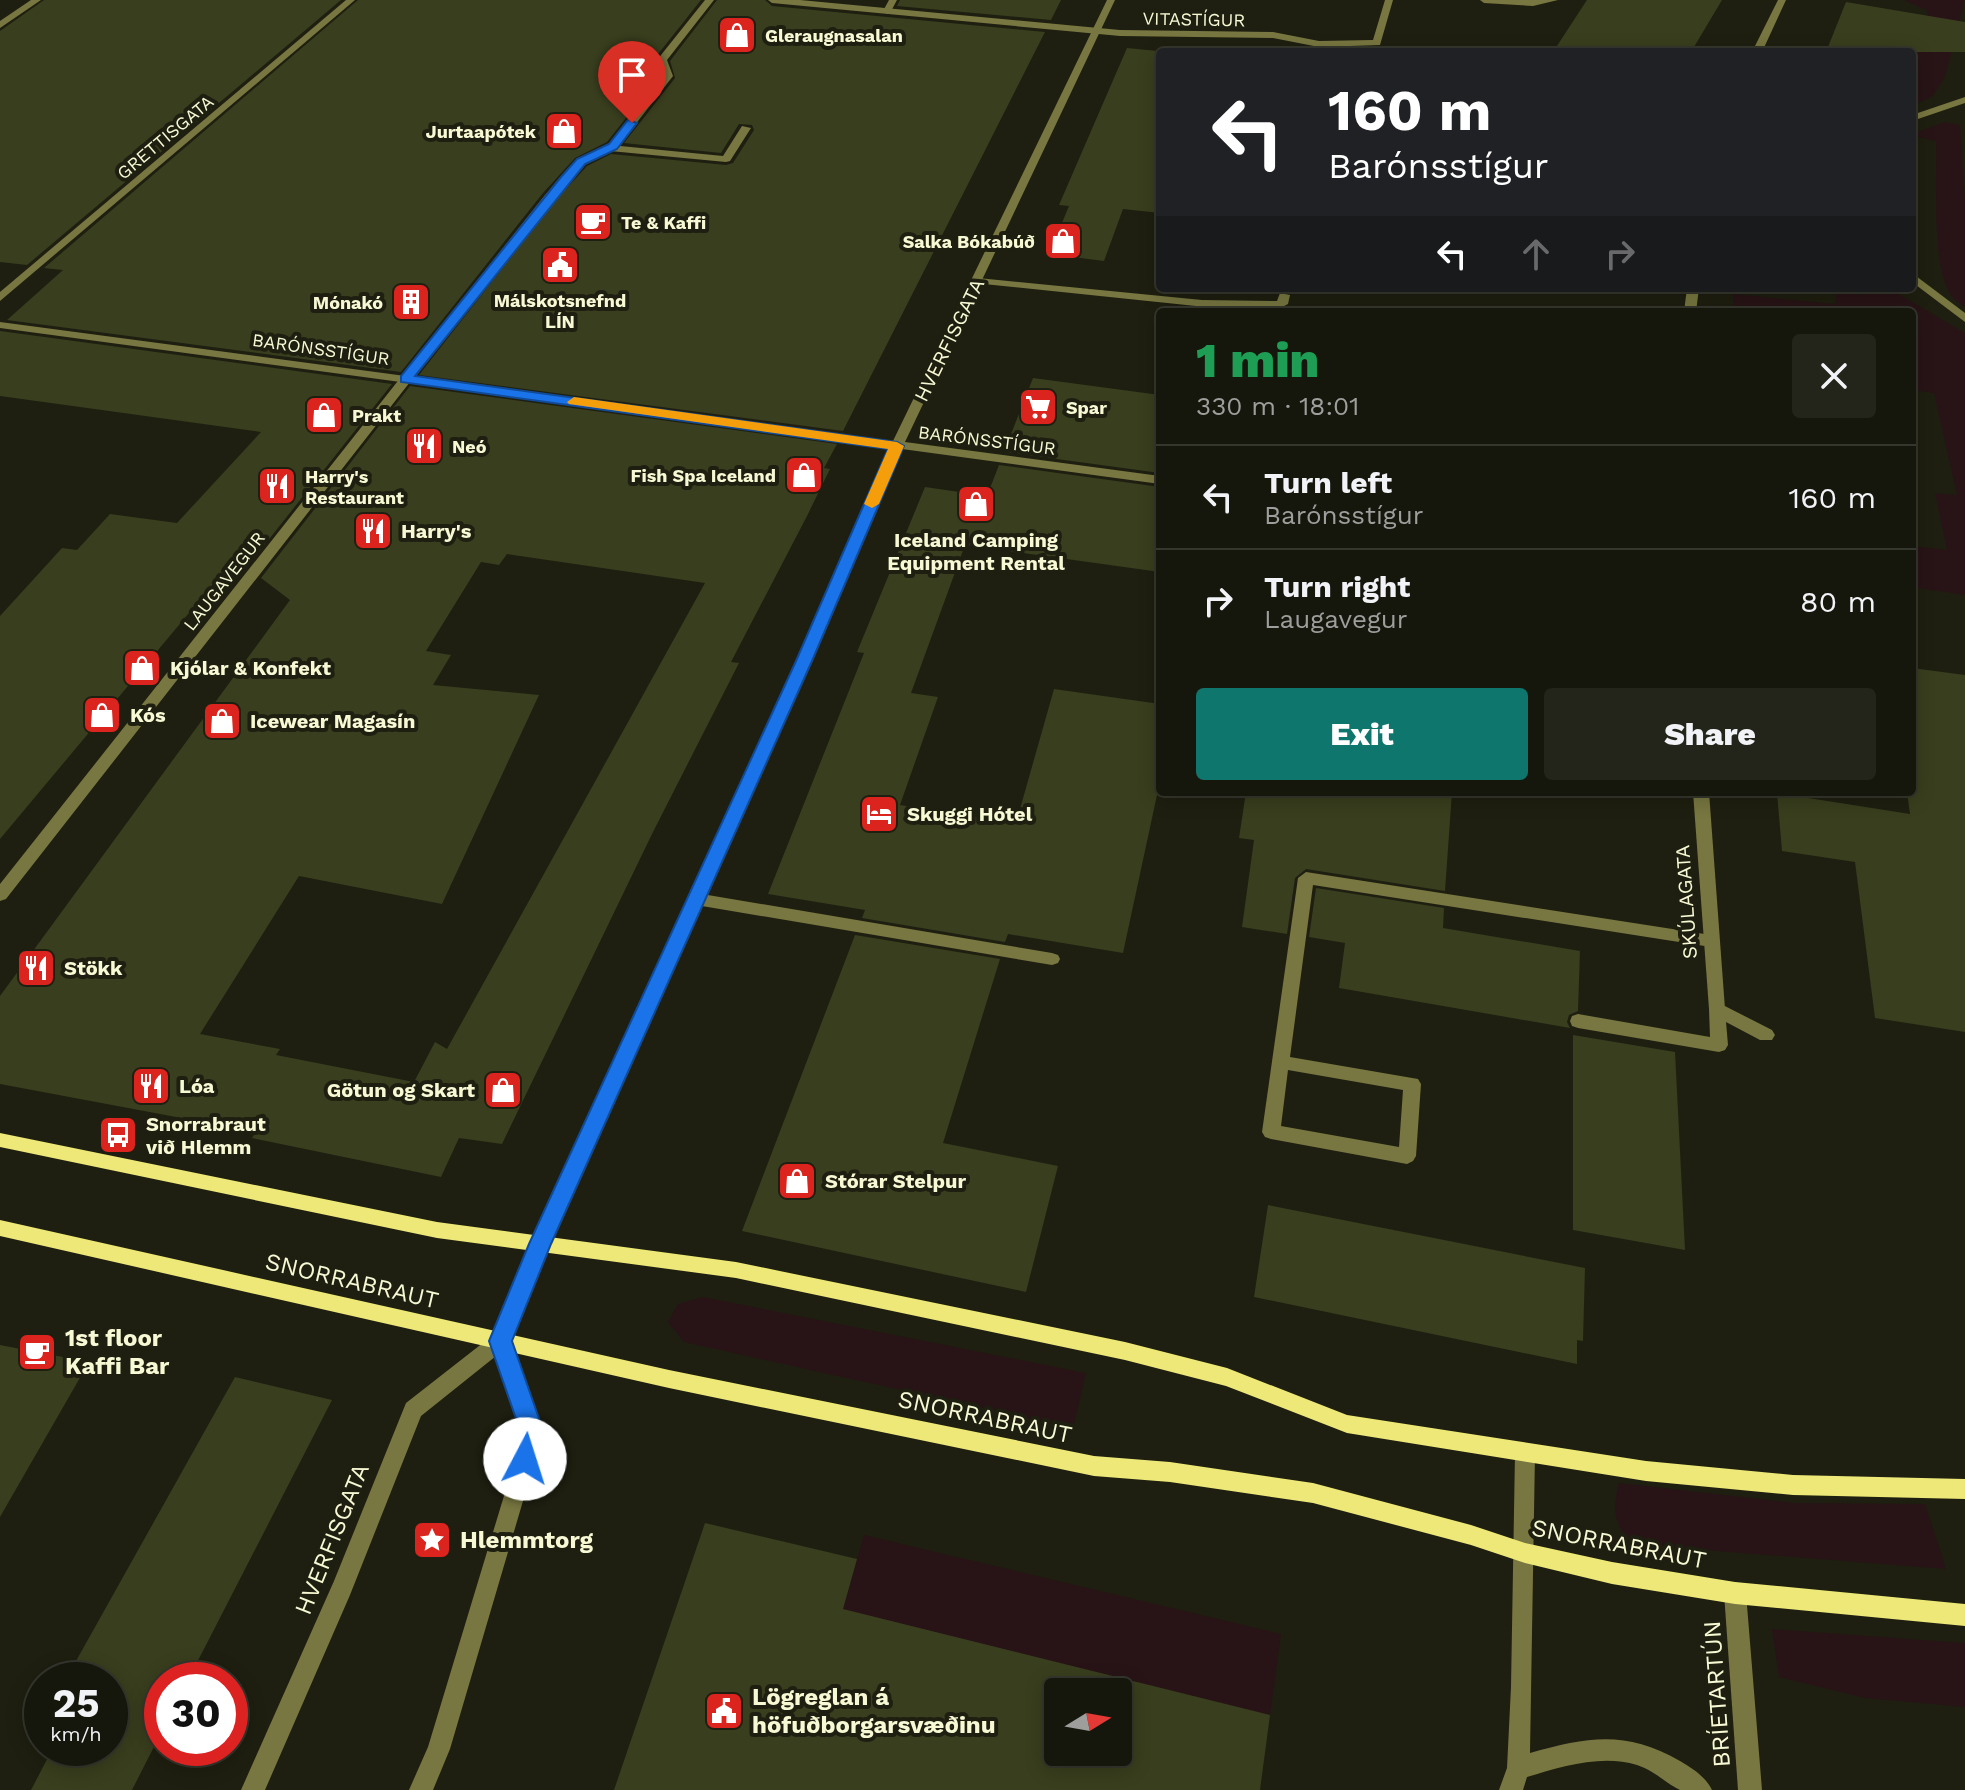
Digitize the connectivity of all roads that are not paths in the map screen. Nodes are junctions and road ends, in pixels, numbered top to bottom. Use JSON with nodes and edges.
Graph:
{"nodes":[{"id":1,"x":37,"y":0,"type":"edge"},
{"id":2,"x":351,"y":0,"type":"edge"},
{"id":3,"x":710,"y":0,"type":"edge"},
{"id":4,"x":772,"y":0,"type":"edge"},
{"id":5,"x":893,"y":0,"type":"edge"},
{"id":6,"x":1111,"y":0,"type":"edge"},
{"id":7,"x":1389,"y":0,"type":"edge"},
{"id":8,"x":1484,"y":0,"type":"edge"},
{"id":9,"x":1554,"y":0,"type":"edge"},
{"id":10,"x":1782,"y":0,"type":"edge"},
{"id":11,"x":887,"y":11,"type":"junction"},
{"id":12,"x":0,"y":25,"type":"edge"},
{"id":13,"x":1097,"y":31,"type":"junction"},
{"id":14,"x":1321,"y":48,"type":"edge"},
{"id":15,"x":1759,"y":48,"type":"edge"},
{"id":16,"x":1965,"y":100,"type":"edge"},
{"id":17,"x":1916,"y":117,"type":"edge"},
{"id":18,"x":746,"y":128,"type":"dead end"},
{"id":19,"x":610,"y":148,"type":"junction"},
{"id":20,"x":1916,"y":279,"type":"edge"},
{"id":21,"x":978,"y":281,"type":"junction"},
{"id":22,"x":1284,"y":295,"type":"dead end"},
{"id":23,"x":0,"y":298,"type":"edge"},
{"id":24,"x":1201,"y":308,"type":"edge"},
{"id":25,"x":1965,"y":319,"type":"edge"},
{"id":26,"x":0,"y":325,"type":"edge"},
{"id":27,"x":406,"y":379,"type":"junction"},
{"id":28,"x":897,"y":446,"type":"junction"},
{"id":29,"x":1156,"y":479,"type":"edge"},
{"id":30,"x":1701,"y":796,"type":"edge"},
{"id":31,"x":0,"y":895,"type":"edge"},
{"id":32,"x":696,"y":899,"type":"junction"},
{"id":33,"x":1711,"y":941,"type":"junction"},
{"id":34,"x":1052,"y":959,"type":"dead end"},
{"id":35,"x":1717,"y":1009,"type":"junction"},
{"id":36,"x":1578,"y":1021,"type":"dead end"},
{"id":37,"x":1766,"y":1035,"type":"dead end"},
{"id":38,"x":1280,"y":1062,"type":"junction"},
{"id":39,"x":0,"y":1140,"type":"edge"},
{"id":40,"x":0,"y":1228,"type":"edge"},
{"id":41,"x":540,"y":1244,"type":"junction"},
{"id":42,"x":500,"y":1341,"type":"junction"},
{"id":43,"x":1525,"y":1453,"type":"junction"},
{"id":44,"x":1965,"y":1489,"type":"edge"},
{"id":45,"x":1525,"y":1553,"type":"junction"},
{"id":46,"x":1735,"y":1593,"type":"junction"},
{"id":47,"x":1965,"y":1615,"type":"edge"},
{"id":48,"x":1514,"y":1779,"type":"edge"},
{"id":49,"x":253,"y":1790,"type":"edge"},
{"id":50,"x":421,"y":1790,"type":"edge"},
{"id":51,"x":1700,"y":1790,"type":"edge"},
{"id":52,"x":1750,"y":1790,"type":"edge"}],
"edges":[{"from":1,"to":12,"type":"street"},
{"from":2,"to":23,"type":"street","name":"GRETTISGATA"},
{"from":3,"to":19,"type":"street","name":"LAUGAVEGUR"},
{"from":4,"to":11,"type":"street","name":"VITASTÍGUR"},
{"from":5,"to":11,"type":"street"},
{"from":6,"to":13,"type":"street","name":"HVERFISGATA"},
{"from":7,"to":14,"type":"street","name":"VITASTÍGUR"},
{"from":8,"to":9,"type":"street"},
{"from":10,"to":15,"type":"street"},
{"from":11,"to":13,"type":"street","name":"VITASTÍGUR"},
{"from":13,"to":14,"type":"street","name":"VITASTÍGUR"},
{"from":13,"to":21,"type":"street","name":"HVERFISGATA"},
{"from":16,"to":17,"type":"street"},
{"from":18,"to":19,"type":"street"},
{"from":19,"to":27,"type":"street","name":"LAUGAVEGUR"},
{"from":20,"to":25,"type":"street"},
{"from":21,"to":24,"type":"street"},
{"from":21,"to":28,"type":"street","name":"HVERFISGATA"},
{"from":22,"to":24,"type":"street"},
{"from":26,"to":27,"type":"street","name":"BARÓNSSTÍGUR"},
{"from":27,"to":28,"type":"street","name":"BARÓNSSTÍGUR"},
{"from":27,"to":31,"type":"street","name":"LAUGAVEGUR"},
{"from":28,"to":29,"type":"street","name":"BARÓNSSTÍGUR"},
{"from":28,"to":32,"type":"street","name":"HVERFISGATA"},
{"from":30,"to":33,"type":"street","name":"SKÚLAGATA"},
{"from":32,"to":34,"type":"street"},
{"from":32,"to":41,"type":"street","name":"HVERFISGATA"},
{"from":33,"to":35,"type":"street","name":"SKÚLAGATA"},
{"from":33,"to":38,"type":"street"},
{"from":35,"to":36,"type":"street","name":"SKÚLAGATA"},
{"from":35,"to":37,"type":"street"},
{"from":38,"to":38,"type":"street"},
{"from":39,"to":41,"type":"main road"},
{"from":40,"to":42,"type":"main road","name":"SNORRABRAUT"},
{"from":41,"to":42,"type":"street","name":"HVERFISGATA"},
{"from":41,"to":43,"type":"main road"},
{"from":42,"to":45,"type":"main road","name":"SNORRABRAUT"},
{"from":42,"to":49,"type":"street","name":"HVERFISGATA"},
{"from":42,"to":50,"type":"street"},
{"from":43,"to":44,"type":"main road"},
{"from":43,"to":45,"type":"street"},
{"from":45,"to":46,"type":"main road","name":"SNORRABRAUT"},
{"from":45,"to":48,"type":"street"},
{"from":46,"to":47,"type":"main road","name":"SNORRABRAUT"},
{"from":46,"to":52,"type":"street","name":"BRÍETARTÚN"},
{"from":48,"to":51,"type":"street"}]}
